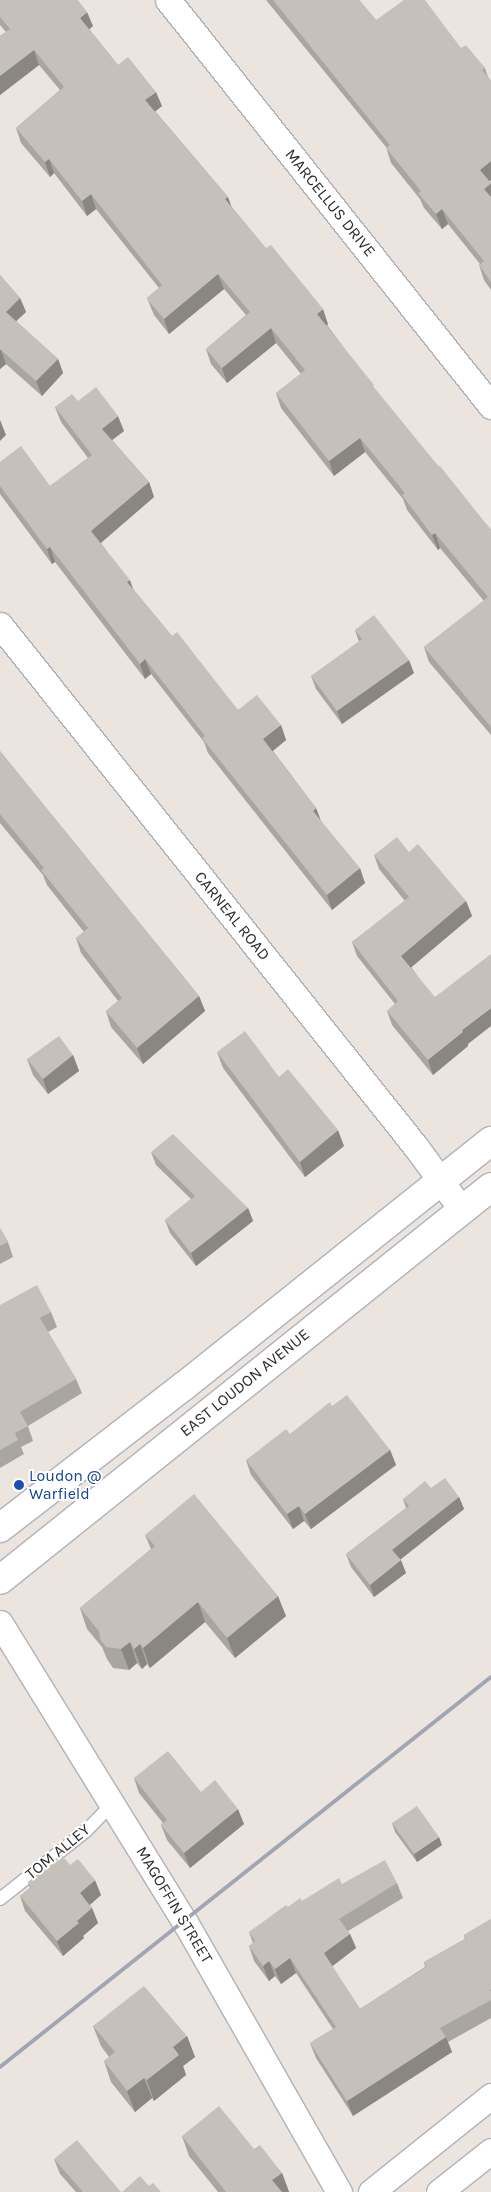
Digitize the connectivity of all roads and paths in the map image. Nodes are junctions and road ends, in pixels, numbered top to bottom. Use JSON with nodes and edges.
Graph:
{"nodes":[{"id":1,"x":168,"y":0,"type":"edge"},
{"id":2,"x":491,"y":406,"type":"edge"},
{"id":3,"x":0,"y":625,"type":"edge"},
{"id":4,"x":491,"y":1141,"type":"edge"},
{"id":5,"x":441,"y":1181,"type":"junction"},
{"id":6,"x":491,"y":1187,"type":"edge"},
{"id":7,"x":462,"y":1210,"type":"junction"},
{"id":8,"x":0,"y":1528,"type":"edge"},
{"id":9,"x":0,"y":1580,"type":"edge"},
{"id":10,"x":0,"y":1623,"type":"edge"},
{"id":11,"x":113,"y":1803,"type":"junction"},
{"id":12,"x":0,"y":1899,"type":"edge"},
{"id":13,"x":491,"y":2096,"type":"edge"},
{"id":14,"x":491,"y":2151,"type":"edge"},
{"id":15,"x":339,"y":2192,"type":"edge"},
{"id":16,"x":371,"y":2192,"type":"edge"},
{"id":17,"x":439,"y":2192,"type":"edge"}],
"edges":[{"from":1,"to":2,"type":"street","name":"MARCELLUS DRIVE"},
{"from":3,"to":5,"type":"street","name":"CARNEAL ROAD"},
{"from":4,"to":5,"type":"main road"},
{"from":5,"to":7,"type":"street","name":"CARNEAL ROAD"},
{"from":5,"to":8,"type":"main road"},
{"from":6,"to":7,"type":"main road","name":"EAST LOUDON AVENUE"},
{"from":7,"to":9,"type":"main road","name":"EAST LOUDON AVENUE"},
{"from":10,"to":11,"type":"street","name":"MAGOFFIN STREET"},
{"from":11,"to":12,"type":"lane","name":"TOM ALLEY"},
{"from":11,"to":15,"type":"street","name":"MAGOFFIN STREET"},
{"from":13,"to":16,"type":"street"},
{"from":14,"to":17,"type":"street"}]}
